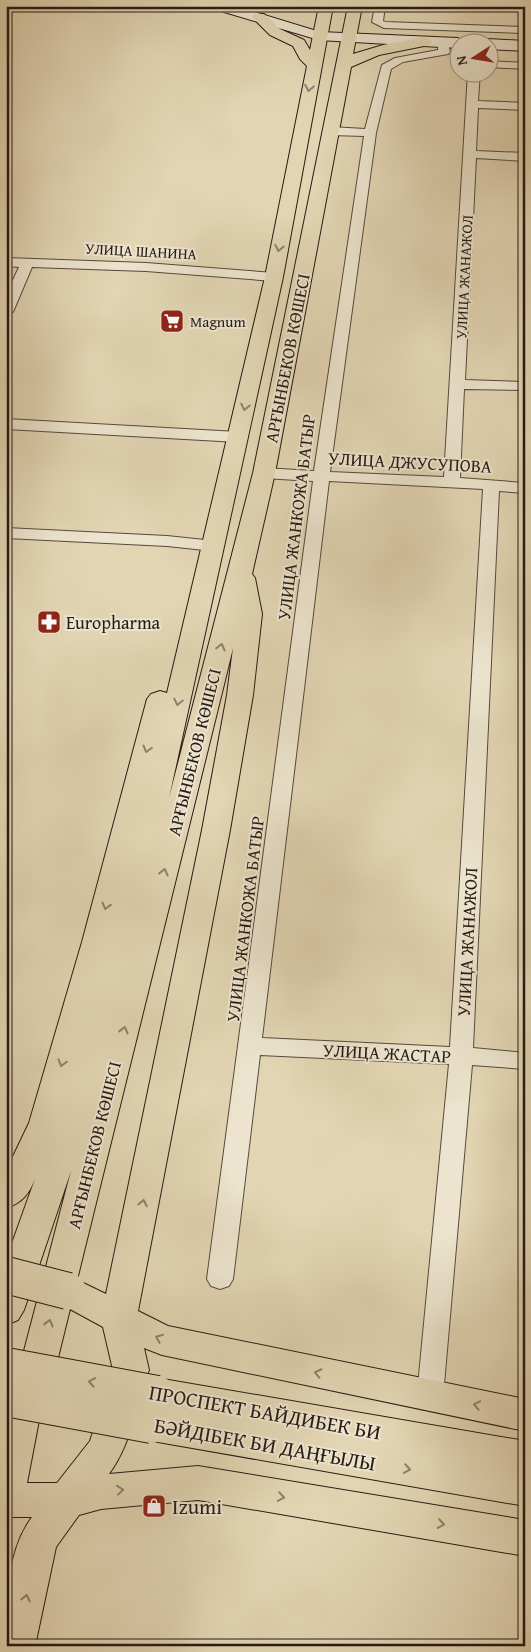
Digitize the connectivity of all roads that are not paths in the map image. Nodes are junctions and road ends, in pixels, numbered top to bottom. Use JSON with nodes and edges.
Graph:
{"nodes":[{"id":1,"x":219,"y":6,"type":"edge"},
{"id":2,"x":355,"y":6,"type":"edge"},
{"id":3,"x":380,"y":6,"type":"edge"},
{"id":4,"x":326,"y":8,"type":"edge"},
{"id":5,"x":259,"y":17,"type":"junction"},
{"id":6,"x":277,"y":23,"type":"junction"},
{"id":7,"x":525,"y":30,"type":"edge"},
{"id":8,"x":319,"y":36,"type":"junction"},
{"id":9,"x":349,"y":38,"type":"junction"},
{"id":10,"x":424,"y":42,"type":"junction"},
{"id":11,"x":448,"y":43,"type":"edge"},
{"id":12,"x":498,"y":45,"type":"edge"},
{"id":13,"x":525,"y":46,"type":"edge"},
{"id":14,"x":448,"y":47,"type":"edge"},
{"id":15,"x":314,"y":64,"type":"junction"},
{"id":16,"x":344,"y":64,"type":"junction"},
{"id":17,"x":498,"y":65,"type":"edge"},
{"id":18,"x":525,"y":66,"type":"edge"},
{"id":19,"x":474,"y":82,"type":"edge"},
{"id":20,"x":474,"y":104,"type":"junction"},
{"id":21,"x":525,"y":107,"type":"edge"},
{"id":22,"x":331,"y":131,"type":"junction"},
{"id":23,"x":370,"y":133,"type":"junction"},
{"id":24,"x":471,"y":154,"type":"junction"},
{"id":25,"x":525,"y":157,"type":"edge"},
{"id":26,"x":6,"y":262,"type":"edge"},
{"id":27,"x":27,"y":263,"type":"junction"},
{"id":28,"x":274,"y":277,"type":"junction"},
{"id":29,"x":6,"y":312,"type":"edge"},
{"id":30,"x":458,"y":384,"type":"junction"},
{"id":31,"x":525,"y":386,"type":"edge"},
{"id":32,"x":6,"y":424,"type":"edge"},
{"id":33,"x":238,"y":437,"type":"junction"},
{"id":34,"x":264,"y":473,"type":"junction"},
{"id":35,"x":321,"y":478,"type":"junction"},
{"id":36,"x":452,"y":482,"type":"junction"},
{"id":37,"x":491,"y":486,"type":"junction"},
{"id":38,"x":525,"y":488,"type":"edge"},
{"id":39,"x":6,"y":533,"type":"edge"},
{"id":40,"x":221,"y":562,"type":"junction"},
{"id":41,"x":250,"y":1046,"type":"junction"},
{"id":42,"x":462,"y":1056,"type":"junction"},
{"id":43,"x":525,"y":1061,"type":"edge"},
{"id":44,"x":6,"y":1194,"type":"edge"},
{"id":45,"x":6,"y":1275,"type":"edge"},
{"id":46,"x":220,"y":1279,"type":"dead end"},
{"id":47,"x":6,"y":1310,"type":"edge"},
{"id":48,"x":120,"y":1318,"type":"junction"},
{"id":49,"x":6,"y":1366,"type":"edge"},
{"id":50,"x":430,"y":1396,"type":"junction"},
{"id":51,"x":6,"y":1398,"type":"edge"},
{"id":52,"x":154,"y":1410,"type":"junction"},
{"id":53,"x":525,"y":1414,"type":"edge"},
{"id":54,"x":525,"y":1458,"type":"edge"},
{"id":55,"x":525,"y":1489,"type":"edge"},
{"id":56,"x":10,"y":1498,"type":"edge"},
{"id":57,"x":66,"y":1500,"type":"junction"},
{"id":58,"x":525,"y":1538,"type":"edge"},
{"id":59,"x":15,"y":1646,"type":"edge"}],
"edges":[{"from":1,"to":5,"type":"main road"},
{"from":2,"to":9,"type":"main road","name":"АРҒЫНБЕКОВ КӨШЕСІ"},
{"from":3,"to":7,"type":"street"},
{"from":4,"to":6,"type":"main road"},
{"from":4,"to":8,"type":"main road","name":"АРҒЫНБЕКОВ КӨШЕСІ"},
{"from":5,"to":6,"type":"main road"},
{"from":5,"to":15,"type":"main road"},
{"from":6,"to":8,"type":"main road"},
{"from":8,"to":9,"type":"main road"},
{"from":8,"to":15,"type":"main road","name":"АРҒЫНБЕКОВ КӨШЕСІ"},
{"from":9,"to":10,"type":"main road"},
{"from":9,"to":16,"type":"main road","name":"АРҒЫНБЕКОВ КӨШЕСІ"},
{"from":10,"to":11,"type":"main road"},
{"from":10,"to":16,"type":"main road"},
{"from":12,"to":13,"type":"main road"},
{"from":14,"to":23,"type":"street","name":"УЛИЦА ЖАНКОЖА БАТЫР"},
{"from":15,"to":28,"type":"main road","name":"АРҒЫНБЕКОВ КӨШЕСІ","one_way":true},
{"from":16,"to":22,"type":"main road","name":"АРҒЫНБЕКОВ КӨШЕСІ"},
{"from":17,"to":18,"type":"street"},
{"from":19,"to":20,"type":"street","name":"УЛИЦА ЖАНАЖОЛ"},
{"from":20,"to":21,"type":"street"},
{"from":20,"to":24,"type":"street","name":"УЛИЦА ЖАНАЖОЛ"},
{"from":22,"to":23,"type":"street"},
{"from":22,"to":34,"type":"main road","name":"АРҒЫНБЕКОВ КӨШЕСІ"},
{"from":23,"to":35,"type":"street","name":"УЛИЦА ЖАНКОЖА БАТЫР"},
{"from":24,"to":25,"type":"street"},
{"from":24,"to":30,"type":"street","name":"УЛИЦА ЖАНАЖОЛ"},
{"from":26,"to":27,"type":"street","name":"УЛИЦА ШАНИНА"},
{"from":27,"to":28,"type":"street","name":"УЛИЦА ШАНИНА"},
{"from":27,"to":29,"type":"street"},
{"from":28,"to":33,"type":"main road","name":"АРҒЫНБЕКОВ КӨШЕСІ","one_way":true},
{"from":30,"to":31,"type":"street"},
{"from":30,"to":36,"type":"street","name":"УЛИЦА ЖАНАЖОЛ"},
{"from":32,"to":33,"type":"street"},
{"from":33,"to":40,"type":"main road","name":"АРҒЫНБЕКОВ КӨШЕСІ"},
{"from":34,"to":35,"type":"street","name":"УЛИЦА ДЖУСУПОВА"},
{"from":34,"to":40,"type":"main road","name":"АРҒЫНБЕКОВ КӨШЕСІ"},
{"from":35,"to":36,"type":"street","name":"УЛИЦА ДЖУСУПОВА"},
{"from":35,"to":41,"type":"street","name":"УЛИЦА ЖАНКОЖА БАТЫР"},
{"from":36,"to":37,"type":"street","name":"УЛИЦА ДЖУСУПОВА"},
{"from":37,"to":38,"type":"street","name":"УЛИЦА ДЖУСУПОВА"},
{"from":37,"to":42,"type":"street","name":"УЛИЦА ЖАНАЖОЛ"},
{"from":39,"to":40,"type":"street"},
{"from":40,"to":44,"type":"main road","one_way":true},
{"from":40,"to":47,"type":"main road","name":"АРҒЫНБЕКОВ КӨШЕСІ","one_way":true},
{"from":48,"to":40,"type":"main road","one_way":true},
{"from":56,"to":40,"type":"main road","name":"АРҒЫНБЕКОВ КӨШЕСІ","one_way":true},
{"from":41,"to":42,"type":"street","name":"УЛИЦА ЖАСТАР"},
{"from":41,"to":46,"type":"street","name":"УЛИЦА ЖАНКОЖА БАТЫР"},
{"from":42,"to":43,"type":"street","name":"УЛИЦА ЖАСТАР"},
{"from":42,"to":50,"type":"street","name":"УЛИЦА ЖАНАЖОЛ"},
{"from":45,"to":48,"type":"main road","bridge":true},
{"from":50,"to":48,"type":"main road","one_way":true},
{"from":48,"to":57,"type":"main road"},
{"from":52,"to":49,"type":"main road","name":"ПРОСПЕКТ БАЙДИБЕК БИ","one_way":true,"bridge":true},
{"from":53,"to":50,"type":"main road","one_way":true},
{"from":51,"to":52,"type":"main road","name":"БӘЙДІБЕК БИ ДАҢҒЫЛЫ","bridge":true},
{"from":52,"to":54,"type":"main road","name":"ПРОСПЕКТ БАЙДИБЕК БИ"},
{"from":52,"to":55,"type":"main road","name":"БӘЙДІБЕК БИ ДАҢҒЫЛЫ","one_way":true},
{"from":56,"to":57,"type":"main road"},
{"from":57,"to":58,"type":"main road","one_way":true},
{"from":59,"to":57,"type":"main road","one_way":true}]}
